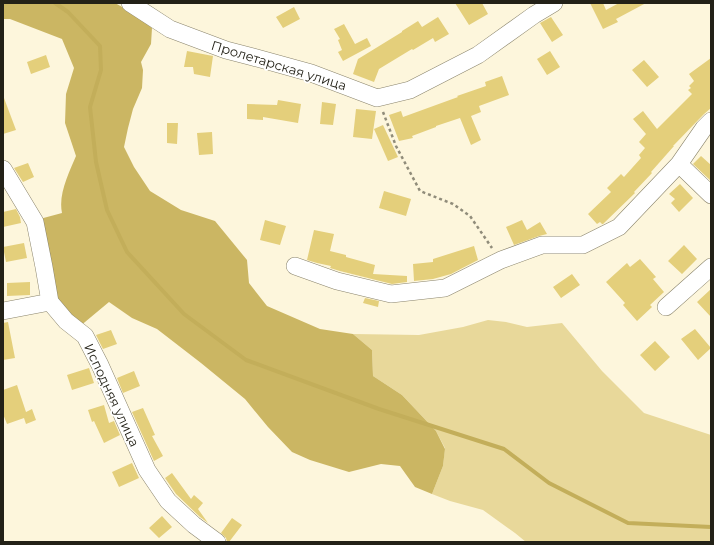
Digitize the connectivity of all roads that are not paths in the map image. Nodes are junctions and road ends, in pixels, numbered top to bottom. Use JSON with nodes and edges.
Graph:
{"nodes":[{"id":1,"x":130,"y":3,"type":"edge"},
{"id":2,"x":554,"y":3,"type":"edge"},
{"id":3,"x":711,"y":121,"type":"edge"},
{"id":4,"x":679,"y":164,"type":"junction"},
{"id":5,"x":3,"y":169,"type":"edge"},
{"id":6,"x":711,"y":196,"type":"edge"},
{"id":7,"x":296,"y":266,"type":"dead end"},
{"id":8,"x":711,"y":267,"type":"edge"},
{"id":9,"x":50,"y":302,"type":"junction"},
{"id":10,"x":666,"y":307,"type":"dead end"},
{"id":11,"x":3,"y":311,"type":"edge"},
{"id":12,"x":218,"y":542,"type":"edge"}],
"edges":[{"from":1,"to":2,"type":"street","name":"Пролетарская улица"},
{"from":3,"to":4,"type":"street"},
{"from":4,"to":6,"type":"street"},
{"from":4,"to":7,"type":"street"},
{"from":5,"to":9,"type":"street"},
{"from":8,"to":10,"type":"street"},
{"from":9,"to":11,"type":"street"},
{"from":9,"to":12,"type":"street","name":"Исподняя улица"}]}
